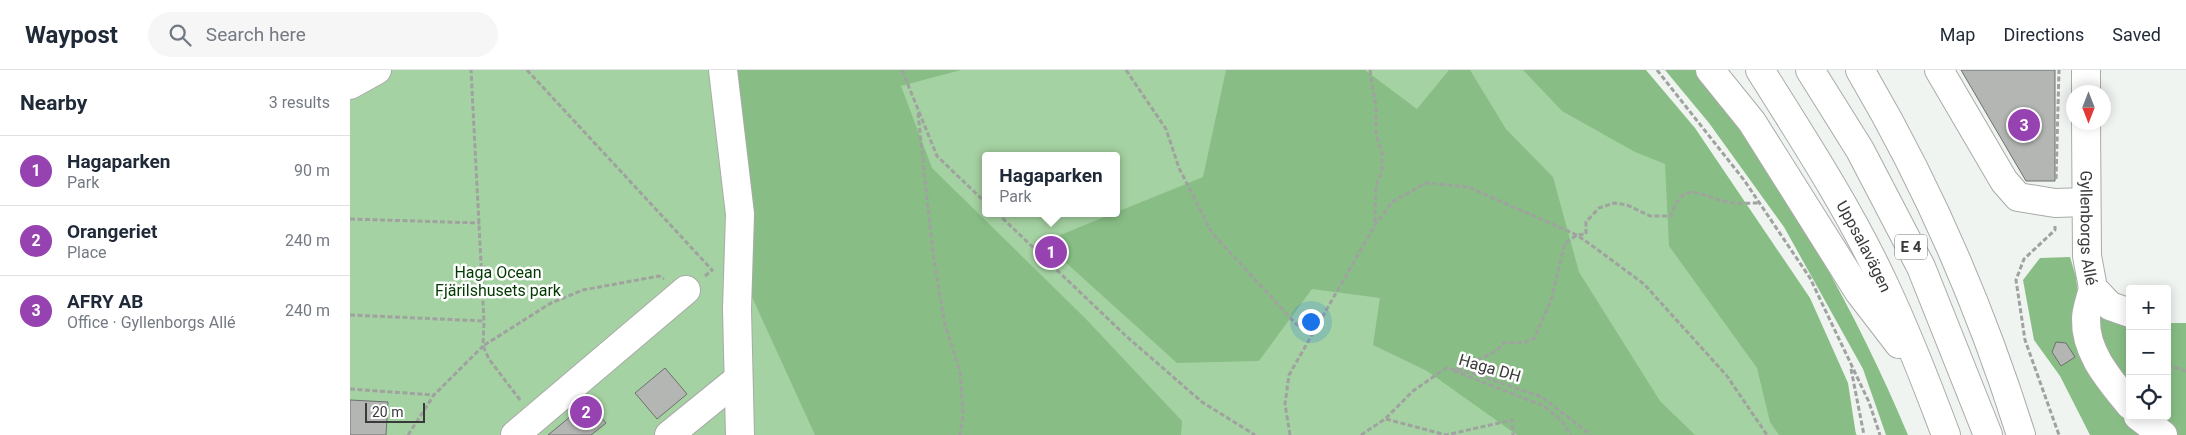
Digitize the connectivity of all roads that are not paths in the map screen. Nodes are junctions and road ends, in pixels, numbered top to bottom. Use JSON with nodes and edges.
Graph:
{"nodes":[{"id":1,"x":377,"y":70,"type":"edge"},
{"id":2,"x":724,"y":70,"type":"edge"},
{"id":3,"x":1710,"y":70,"type":"edge"},
{"id":4,"x":1760,"y":70,"type":"edge"},
{"id":5,"x":1810,"y":70,"type":"edge"},
{"id":6,"x":1860,"y":70,"type":"edge"},
{"id":7,"x":1939,"y":70,"type":"edge"},
{"id":8,"x":2086,"y":70,"type":"edge"},
{"id":9,"x":350,"y":85,"type":"edge"},
{"id":10,"x":2086,"y":85,"type":"edge"},
{"id":11,"x":2086,"y":130,"type":"edge"},
{"id":12,"x":2086,"y":202,"type":"junction"},
{"id":13,"x":2093,"y":288,"type":"junction"},
{"id":14,"x":686,"y":290,"type":"road end"},
{"id":15,"x":2126,"y":312,"type":"edge"},
{"id":16,"x":1924,"y":375,"type":"junction"},
{"id":17,"x":738,"y":379,"type":"junction"},
{"id":18,"x":2126,"y":401,"type":"edge"},
{"id":19,"x":2143,"y":420,"type":"edge"},
{"id":20,"x":515,"y":435,"type":"edge"},
{"id":21,"x":669,"y":435,"type":"edge"},
{"id":22,"x":740,"y":435,"type":"edge"},
{"id":23,"x":1946,"y":435,"type":"edge"},
{"id":24,"x":1988,"y":435,"type":"edge"},
{"id":25,"x":2021,"y":435,"type":"edge"},
{"id":26,"x":2163,"y":435,"type":"edge"}],
"edges":[{"from":1,"to":9,"type":"main road"},
{"from":2,"to":17,"type":"main road"},
{"from":3,"to":16,"type":"main road"},
{"from":4,"to":16,"type":"main road","name":"Uppsalavägen","number":"E 4"},
{"from":5,"to":24,"type":"main road","number":"E 4"},
{"from":6,"to":25,"type":"main road"},
{"from":7,"to":12,"type":"main road"},
{"from":8,"to":10,"type":"main road"},
{"from":11,"to":12,"type":"main road","name":"Gyllenborgs Allé"},
{"from":12,"to":13,"type":"main road","name":"Gyllenborgs Allé"},
{"from":13,"to":15,"type":"main road","name":"Gyllenborgs Allé"},
{"from":13,"to":18,"type":"main road"},
{"from":14,"to":20,"type":"main road"},
{"from":16,"to":23,"type":"main road","name":"Uppsalavägen","number":"E 4"},
{"from":17,"to":21,"type":"main road"},
{"from":17,"to":22,"type":"main road"},
{"from":19,"to":26,"type":"main road"}]}
